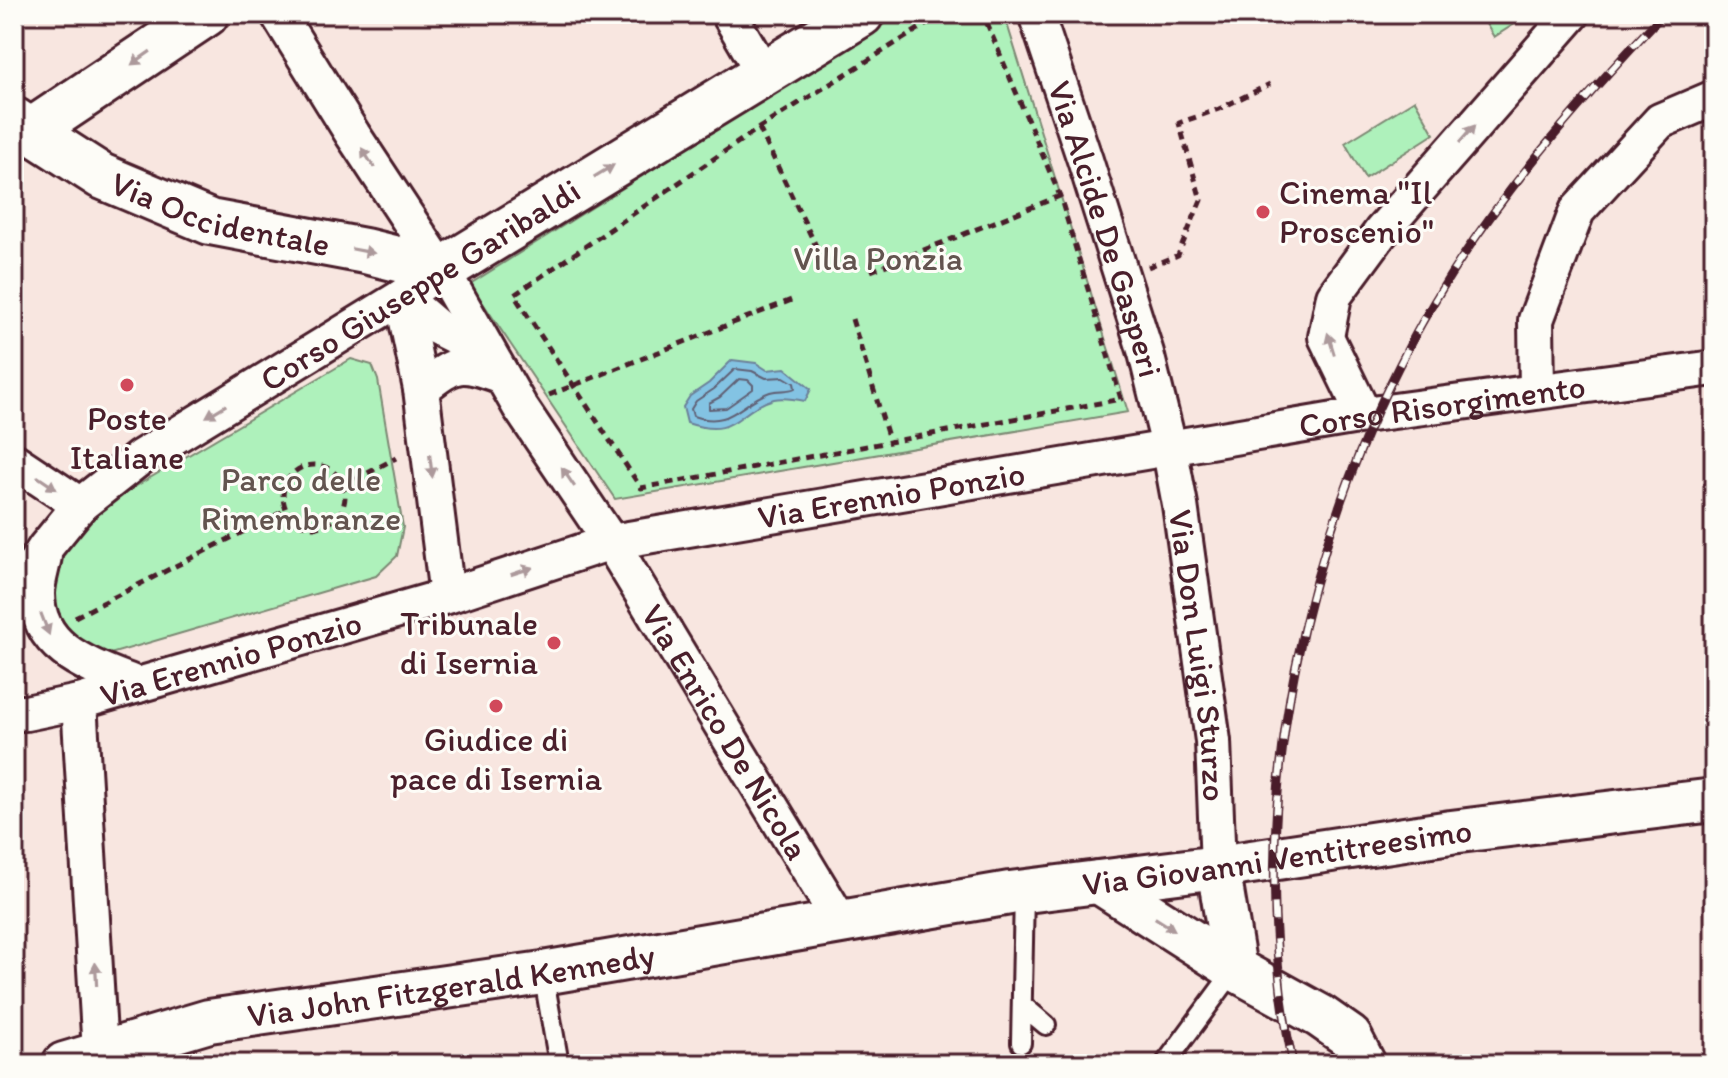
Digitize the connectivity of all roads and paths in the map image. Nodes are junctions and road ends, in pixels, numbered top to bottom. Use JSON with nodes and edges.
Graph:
{"nodes":[{"id":1,"x":206,"y":14,"type":"edge"},
{"id":2,"x":278,"y":14,"type":"edge"},
{"id":3,"x":729,"y":14,"type":"edge"},
{"id":4,"x":861,"y":14,"type":"edge"},
{"id":5,"x":943,"y":14,"type":"edge"},
{"id":6,"x":983,"y":14,"type":"edge"},
{"id":7,"x":1036,"y":14,"type":"edge"},
{"id":8,"x":1572,"y":14,"type":"edge"},
{"id":9,"x":764,"y":74,"type":"junction"},
{"id":10,"x":1270,"y":84,"type":"dead end"},
{"id":11,"x":1714,"y":98,"type":"edge"},
{"id":12,"x":759,"y":128,"type":"junction"},
{"id":13,"x":20,"y":134,"type":"edge"},
{"id":14,"x":1060,"y":196,"type":"junction"},
{"id":15,"x":816,"y":246,"type":"dead end"},
{"id":16,"x":1155,"y":264,"type":"dead end"},
{"id":17,"x":442,"y":270,"type":"junction"},
{"id":18,"x":871,"y":271,"type":"dead end"},
{"id":19,"x":402,"y":297,"type":"junction"},
{"id":20,"x":794,"y":299,"type":"dead end"},
{"id":21,"x":852,"y":319,"type":"dead end"},
{"id":22,"x":495,"y":364,"type":"junction"},
{"id":23,"x":1714,"y":368,"type":"edge"},
{"id":24,"x":573,"y":387,"type":"junction"},
{"id":25,"x":421,"y":389,"type":"junction"},
{"id":26,"x":1537,"y":391,"type":"junction"},
{"id":27,"x":545,"y":397,"type":"dead end"},
{"id":28,"x":1364,"y":415,"type":"junction"},
{"id":29,"x":890,"y":443,"type":"junction"},
{"id":30,"x":1169,"y":446,"type":"junction"},
{"id":31,"x":396,"y":458,"type":"dead end"},
{"id":32,"x":14,"y":461,"type":"edge"},
{"id":33,"x":343,"y":486,"type":"junction"},
{"id":34,"x":80,"y":505,"type":"junction"},
{"id":35,"x":286,"y":510,"type":"junction"},
{"id":36,"x":611,"y":542,"type":"junction"},
{"id":37,"x":45,"y":548,"type":"junction"},
{"id":38,"x":14,"y":596,"type":"edge"},
{"id":39,"x":447,"y":596,"type":"junction"},
{"id":40,"x":46,"y":632,"type":"junction"},
{"id":41,"x":138,"y":685,"type":"junction"},
{"id":42,"x":79,"y":702,"type":"junction"},
{"id":43,"x":14,"y":713,"type":"edge"},
{"id":44,"x":1714,"y":800,"type":"edge"},
{"id":45,"x":1218,"y":867,"type":"junction"},
{"id":46,"x":1099,"y":882,"type":"junction"},
{"id":47,"x":1024,"y":892,"type":"junction"},
{"id":48,"x":840,"y":921,"type":"junction"},
{"id":49,"x":543,"y":973,"type":"junction"},
{"id":50,"x":1239,"y":981,"type":"junction"},
{"id":51,"x":1022,"y":1005,"type":"junction"},
{"id":52,"x":1046,"y":1025,"type":"dead end"},
{"id":53,"x":1021,"y":1043,"type":"dead end"},
{"id":54,"x":82,"y":1058,"type":"edge"},
{"id":55,"x":559,"y":1064,"type":"edge"},
{"id":56,"x":1165,"y":1064,"type":"edge"},
{"id":57,"x":1364,"y":1064,"type":"edge"}],
"edges":[{"from":1,"to":13,"type":"main road","one_way":true},
{"from":17,"to":2,"type":"street","name":"Via Enrico De Nicola","one_way":true},
{"from":3,"to":9,"type":"street"},
{"from":4,"to":9,"type":"main road","name":"Corso Giuseppe Garibaldi"},
{"from":5,"to":12,"type":"path"},
{"from":6,"to":14,"type":"path"},
{"from":7,"to":30,"type":"street","name":"Via Alcide De Gasperi"},
{"from":28,"to":8,"type":"street","one_way":true},
{"from":17,"to":9,"type":"main road","name":"Corso Giuseppe Garibaldi","one_way":true},
{"from":10,"to":16,"type":"path"},
{"from":11,"to":26,"type":"street"},
{"from":12,"to":15,"type":"path"},
{"from":12,"to":24,"type":"path"},
{"from":13,"to":17,"type":"main road","name":"Via Occidentale","one_way":true},
{"from":14,"to":18,"type":"path"},
{"from":14,"to":29,"type":"path"},
{"from":17,"to":19,"type":"street","name":"Corso Giuseppe Garibaldi"},
{"from":17,"to":22,"type":"street","name":"Via Enrico De Nicola"},
{"from":19,"to":22,"type":"street"},
{"from":19,"to":25,"type":"street"},
{"from":19,"to":34,"type":"street","name":"Corso Giuseppe Garibaldi","one_way":true},
{"from":20,"to":24,"type":"path"},
{"from":21,"to":29,"type":"path"},
{"from":22,"to":25,"type":"street"},
{"from":36,"to":22,"type":"street","name":"Via Enrico De Nicola","one_way":true},
{"from":23,"to":26,"type":"street","name":"Corso Risorgimento"},
{"from":24,"to":27,"type":"path"},
{"from":24,"to":29,"type":"path"},
{"from":25,"to":39,"type":"street","one_way":true},
{"from":26,"to":28,"type":"street","name":"Corso Risorgimento"},
{"from":28,"to":30,"type":"street","name":"Corso Risorgimento"},
{"from":30,"to":36,"type":"street","name":"Via Erennio Ponzio"},
{"from":30,"to":45,"type":"street","name":"Via Don Luigi Sturzo"},
{"from":31,"to":33,"type":"path"},
{"from":32,"to":34,"type":"street","one_way":true},
{"from":33,"to":35,"type":"path"},
{"from":33,"to":35,"type":"path"},
{"from":34,"to":37,"type":"street","name":"Corso Giuseppe Garibaldi"},
{"from":35,"to":40,"type":"path"},
{"from":39,"to":36,"type":"street","name":"Via Erennio Ponzio","one_way":true},
{"from":36,"to":48,"type":"street","name":"Via Enrico De Nicola"},
{"from":37,"to":38,"type":"street","name":"Corso Giuseppe Garibaldi"},
{"from":37,"to":40,"type":"street","one_way":true},
{"from":39,"to":41,"type":"street","name":"Via Erennio Ponzio"},
{"from":40,"to":41,"type":"street"},
{"from":41,"to":42,"type":"street","name":"Via Erennio Ponzio"},
{"from":42,"to":43,"type":"street","name":"Via Erennio Ponzio"},
{"from":54,"to":42,"type":"street","one_way":true},
{"from":44,"to":45,"type":"street","name":"Via Giovanni Ventitreesimo"},
{"from":45,"to":46,"type":"street","name":"Via Giovanni Ventitreesimo"},
{"from":45,"to":50,"type":"street"},
{"from":46,"to":47,"type":"street","name":"Via Giovanni Ventitreesimo"},
{"from":46,"to":50,"type":"street","one_way":true},
{"from":47,"to":48,"type":"street","name":"Via Giovanni Ventitreesimo"},
{"from":47,"to":51,"type":"lane"},
{"from":48,"to":49,"type":"street","name":"Via John Fitzgerald Kennedy"},
{"from":49,"to":54,"type":"street","name":"Via John Fitzgerald Kennedy"},
{"from":49,"to":55,"type":"lane"},
{"from":50,"to":56,"type":"lane"},
{"from":50,"to":57,"type":"street"},
{"from":51,"to":52,"type":"lane"},
{"from":51,"to":53,"type":"lane"}]}
